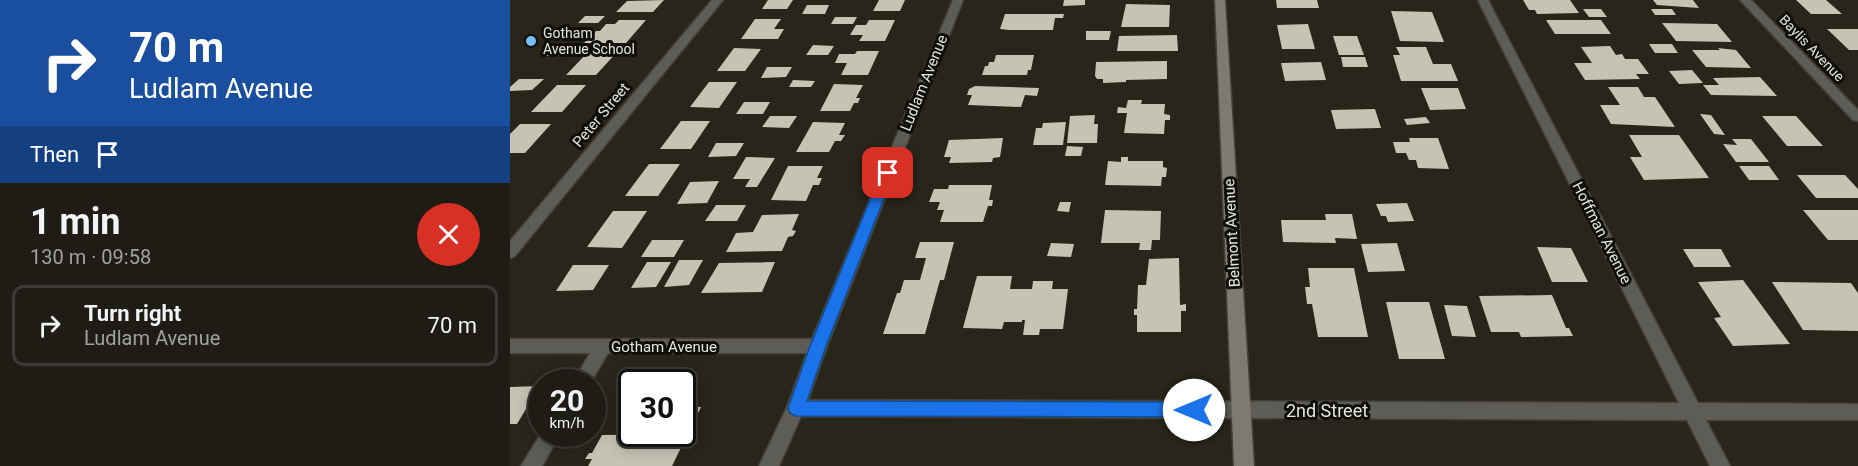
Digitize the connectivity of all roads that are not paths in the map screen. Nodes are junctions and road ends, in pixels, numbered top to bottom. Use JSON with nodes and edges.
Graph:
{"nodes":[{"id":1,"x":718,"y":0,"type":"edge"},
{"id":2,"x":958,"y":0,"type":"edge"},
{"id":3,"x":1220,"y":0,"type":"edge"},
{"id":4,"x":1483,"y":0,"type":"edge"},
{"id":5,"x":1744,"y":0,"type":"edge"},
{"id":6,"x":1858,"y":117,"type":"edge"},
{"id":7,"x":510,"y":252,"type":"edge"},
{"id":8,"x":510,"y":346,"type":"edge"},
{"id":9,"x":818,"y":346,"type":"junction"},
{"id":10,"x":603,"y":347,"type":"junction"},
{"id":11,"x":590,"y":369,"type":"edge"},
{"id":12,"x":796,"y":408,"type":"junction"},
{"id":13,"x":1241,"y":410,"type":"junction"},
{"id":14,"x":1692,"y":411,"type":"junction"},
{"id":15,"x":1858,"y":412,"type":"edge"},
{"id":16,"x":543,"y":447,"type":"edge"},
{"id":17,"x":531,"y":466,"type":"edge"},
{"id":18,"x":769,"y":466,"type":"edge"},
{"id":19,"x":1244,"y":466,"type":"edge"},
{"id":20,"x":1720,"y":466,"type":"edge"}],
"edges":[{"from":1,"to":7,"type":"street","name":"Peter Street"},
{"from":2,"to":9,"type":"street","name":"Ludlam Avenue"},
{"from":3,"to":13,"type":"street","name":"Belmont Avenue"},
{"from":4,"to":14,"type":"street","name":"Hoffman Avenue"},
{"from":5,"to":6,"type":"street","name":"Baylis Avenue"},
{"from":8,"to":10,"type":"street","name":"Gotham Avenue"},
{"from":9,"to":10,"type":"street","name":"Gotham Avenue"},
{"from":9,"to":12,"type":"street","name":"Ludlam Avenue"},
{"from":10,"to":11,"type":"street"},
{"from":12,"to":13,"type":"street","name":"2nd Street"},
{"from":12,"to":18,"type":"street","name":"Ludlam Avenue"},
{"from":13,"to":14,"type":"street","name":"2nd Street"},
{"from":13,"to":19,"type":"street","name":"Belmont Avenue"},
{"from":14,"to":15,"type":"street","name":"2nd Street"},
{"from":14,"to":20,"type":"street","name":"Hoffman Avenue"},
{"from":16,"to":17,"type":"street"}]}
